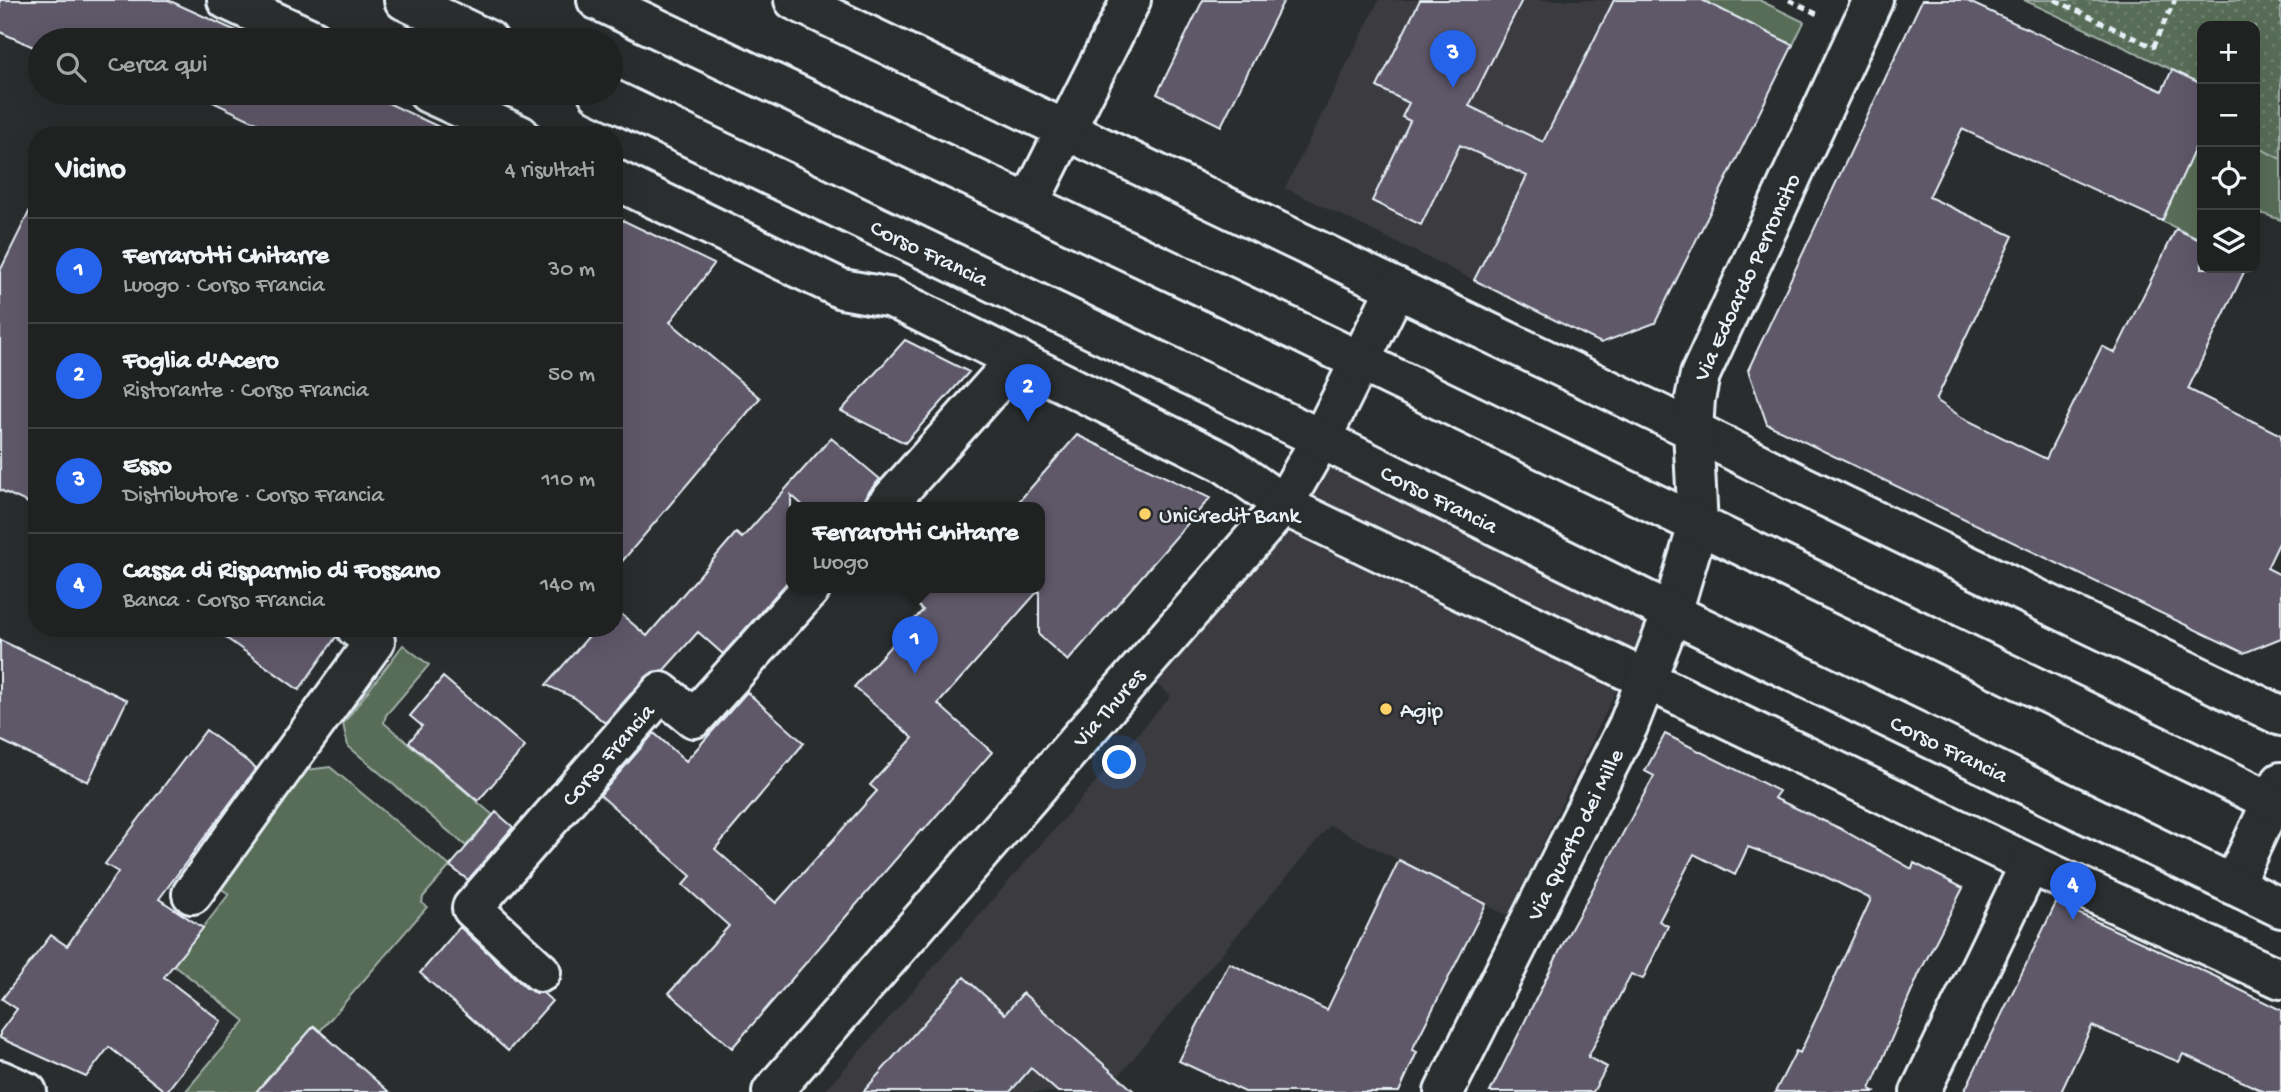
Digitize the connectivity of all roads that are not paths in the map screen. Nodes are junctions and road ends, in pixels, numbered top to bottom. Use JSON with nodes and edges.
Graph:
{"nodes":[{"id":1,"x":227,"y":0,"type":"edge"},
{"id":2,"x":404,"y":0,"type":"edge"},
{"id":3,"x":597,"y":0,"type":"edge"},
{"id":4,"x":794,"y":0,"type":"edge"},
{"id":5,"x":1131,"y":0,"type":"edge"},
{"id":6,"x":1873,"y":0,"type":"edge"},
{"id":7,"x":288,"y":28,"type":"edge"},
{"id":8,"x":463,"y":28,"type":"edge"},
{"id":9,"x":455,"y":105,"type":"edge"},
{"id":10,"x":623,"y":105,"type":"edge"},
{"id":11,"x":500,"y":126,"type":"edge"},
{"id":12,"x":1066,"y":130,"type":"junction"},
{"id":13,"x":623,"y":183,"type":"edge"},
{"id":14,"x":1029,"y":204,"type":"junction"},
{"id":15,"x":1396,"y":288,"type":"junction"},
{"id":16,"x":1017,"y":359,"type":"junction"},
{"id":17,"x":1360,"y":361,"type":"junction"},
{"id":18,"x":1693,"y":430,"type":"junction"},
{"id":19,"x":1321,"y":439,"type":"junction"},
{"id":20,"x":889,"y":502,"type":"edge"},
{"id":21,"x":1283,"y":505,"type":"junction"},
{"id":22,"x":1698,"y":525,"type":"junction"},
{"id":23,"x":1686,"y":568,"type":"joint"},
{"id":24,"x":806,"y":593,"type":"edge"},
{"id":25,"x":1672,"y":613,"type":"junction"},
{"id":26,"x":369,"y":637,"type":"edge"},
{"id":27,"x":1647,"y":680,"type":"junction"},
{"id":28,"x":2281,"y":716,"type":"edge"},
{"id":29,"x":2278,"y":797,"type":"edge"},
{"id":30,"x":2030,"y":864,"type":"junction"},
{"id":31,"x":2233,"y":885,"type":"junction"},
{"id":32,"x":192,"y":894,"type":"dead end"},
{"id":33,"x":2281,"y":908,"type":"edge"},
{"id":34,"x":541,"y":972,"type":"dead end"},
{"id":35,"x":2281,"y":979,"type":"edge"},
{"id":36,"x":0,"y":1080,"type":"edge"},
{"id":37,"x":27,"y":1092,"type":"edge"},
{"id":38,"x":772,"y":1092,"type":"edge"},
{"id":39,"x":1444,"y":1092,"type":"edge"},
{"id":40,"x":1920,"y":1092,"type":"edge"}],
"edges":[{"from":1,"to":7,"type":"street"},
{"from":2,"to":8,"type":"street"},
{"from":3,"to":14,"type":"street"},
{"from":4,"to":12,"type":"street"},
{"from":5,"to":12,"type":"street"},
{"from":6,"to":18,"type":"street","name":"Via Edoardo Perroncito"},
{"from":9,"to":11,"type":"street"},
{"from":10,"to":19,"type":"street","name":"Corso Francia"},
{"from":12,"to":14,"type":"street"},
{"from":12,"to":15,"type":"street"},
{"from":13,"to":16,"type":"street"},
{"from":14,"to":17,"type":"street"},
{"from":15,"to":17,"type":"street","name":"Via Thures"},
{"from":15,"to":18,"type":"street"},
{"from":16,"to":20,"type":"street"},
{"from":16,"to":21,"type":"street"},
{"from":17,"to":19,"type":"street","name":"Via Thures"},
{"from":17,"to":22,"type":"street"},
{"from":18,"to":22,"type":"street","name":"Via Edoardo Perroncito"},
{"from":18,"to":28,"type":"street"},
{"from":19,"to":21,"type":"street","name":"Via Thures"},
{"from":19,"to":25,"type":"street","name":"Corso Francia"},
{"from":21,"to":27,"type":"street"},
{"from":21,"to":38,"type":"street","name":"Via Thures"},
{"from":22,"to":23,"type":"street","name":"Via Edoardo Perroncito"},
{"from":22,"to":29,"type":"street"},
{"from":23,"to":25,"type":"street","name":"Via Quarto dei Mille"},
{"from":24,"to":34,"type":"street","name":"Corso Francia"},
{"from":25,"to":27,"type":"street","name":"Via Quarto dei Mille"},
{"from":25,"to":31,"type":"street","name":"Corso Francia"},
{"from":26,"to":32,"type":"street"},
{"from":27,"to":30,"type":"street"},
{"from":27,"to":39,"type":"street","name":"Via Quarto dei Mille"},
{"from":29,"to":31,"type":"street"},
{"from":30,"to":35,"type":"street"},
{"from":30,"to":40,"type":"street"},
{"from":31,"to":33,"type":"street","name":"Corso Francia"},
{"from":36,"to":37,"type":"street"}]}
